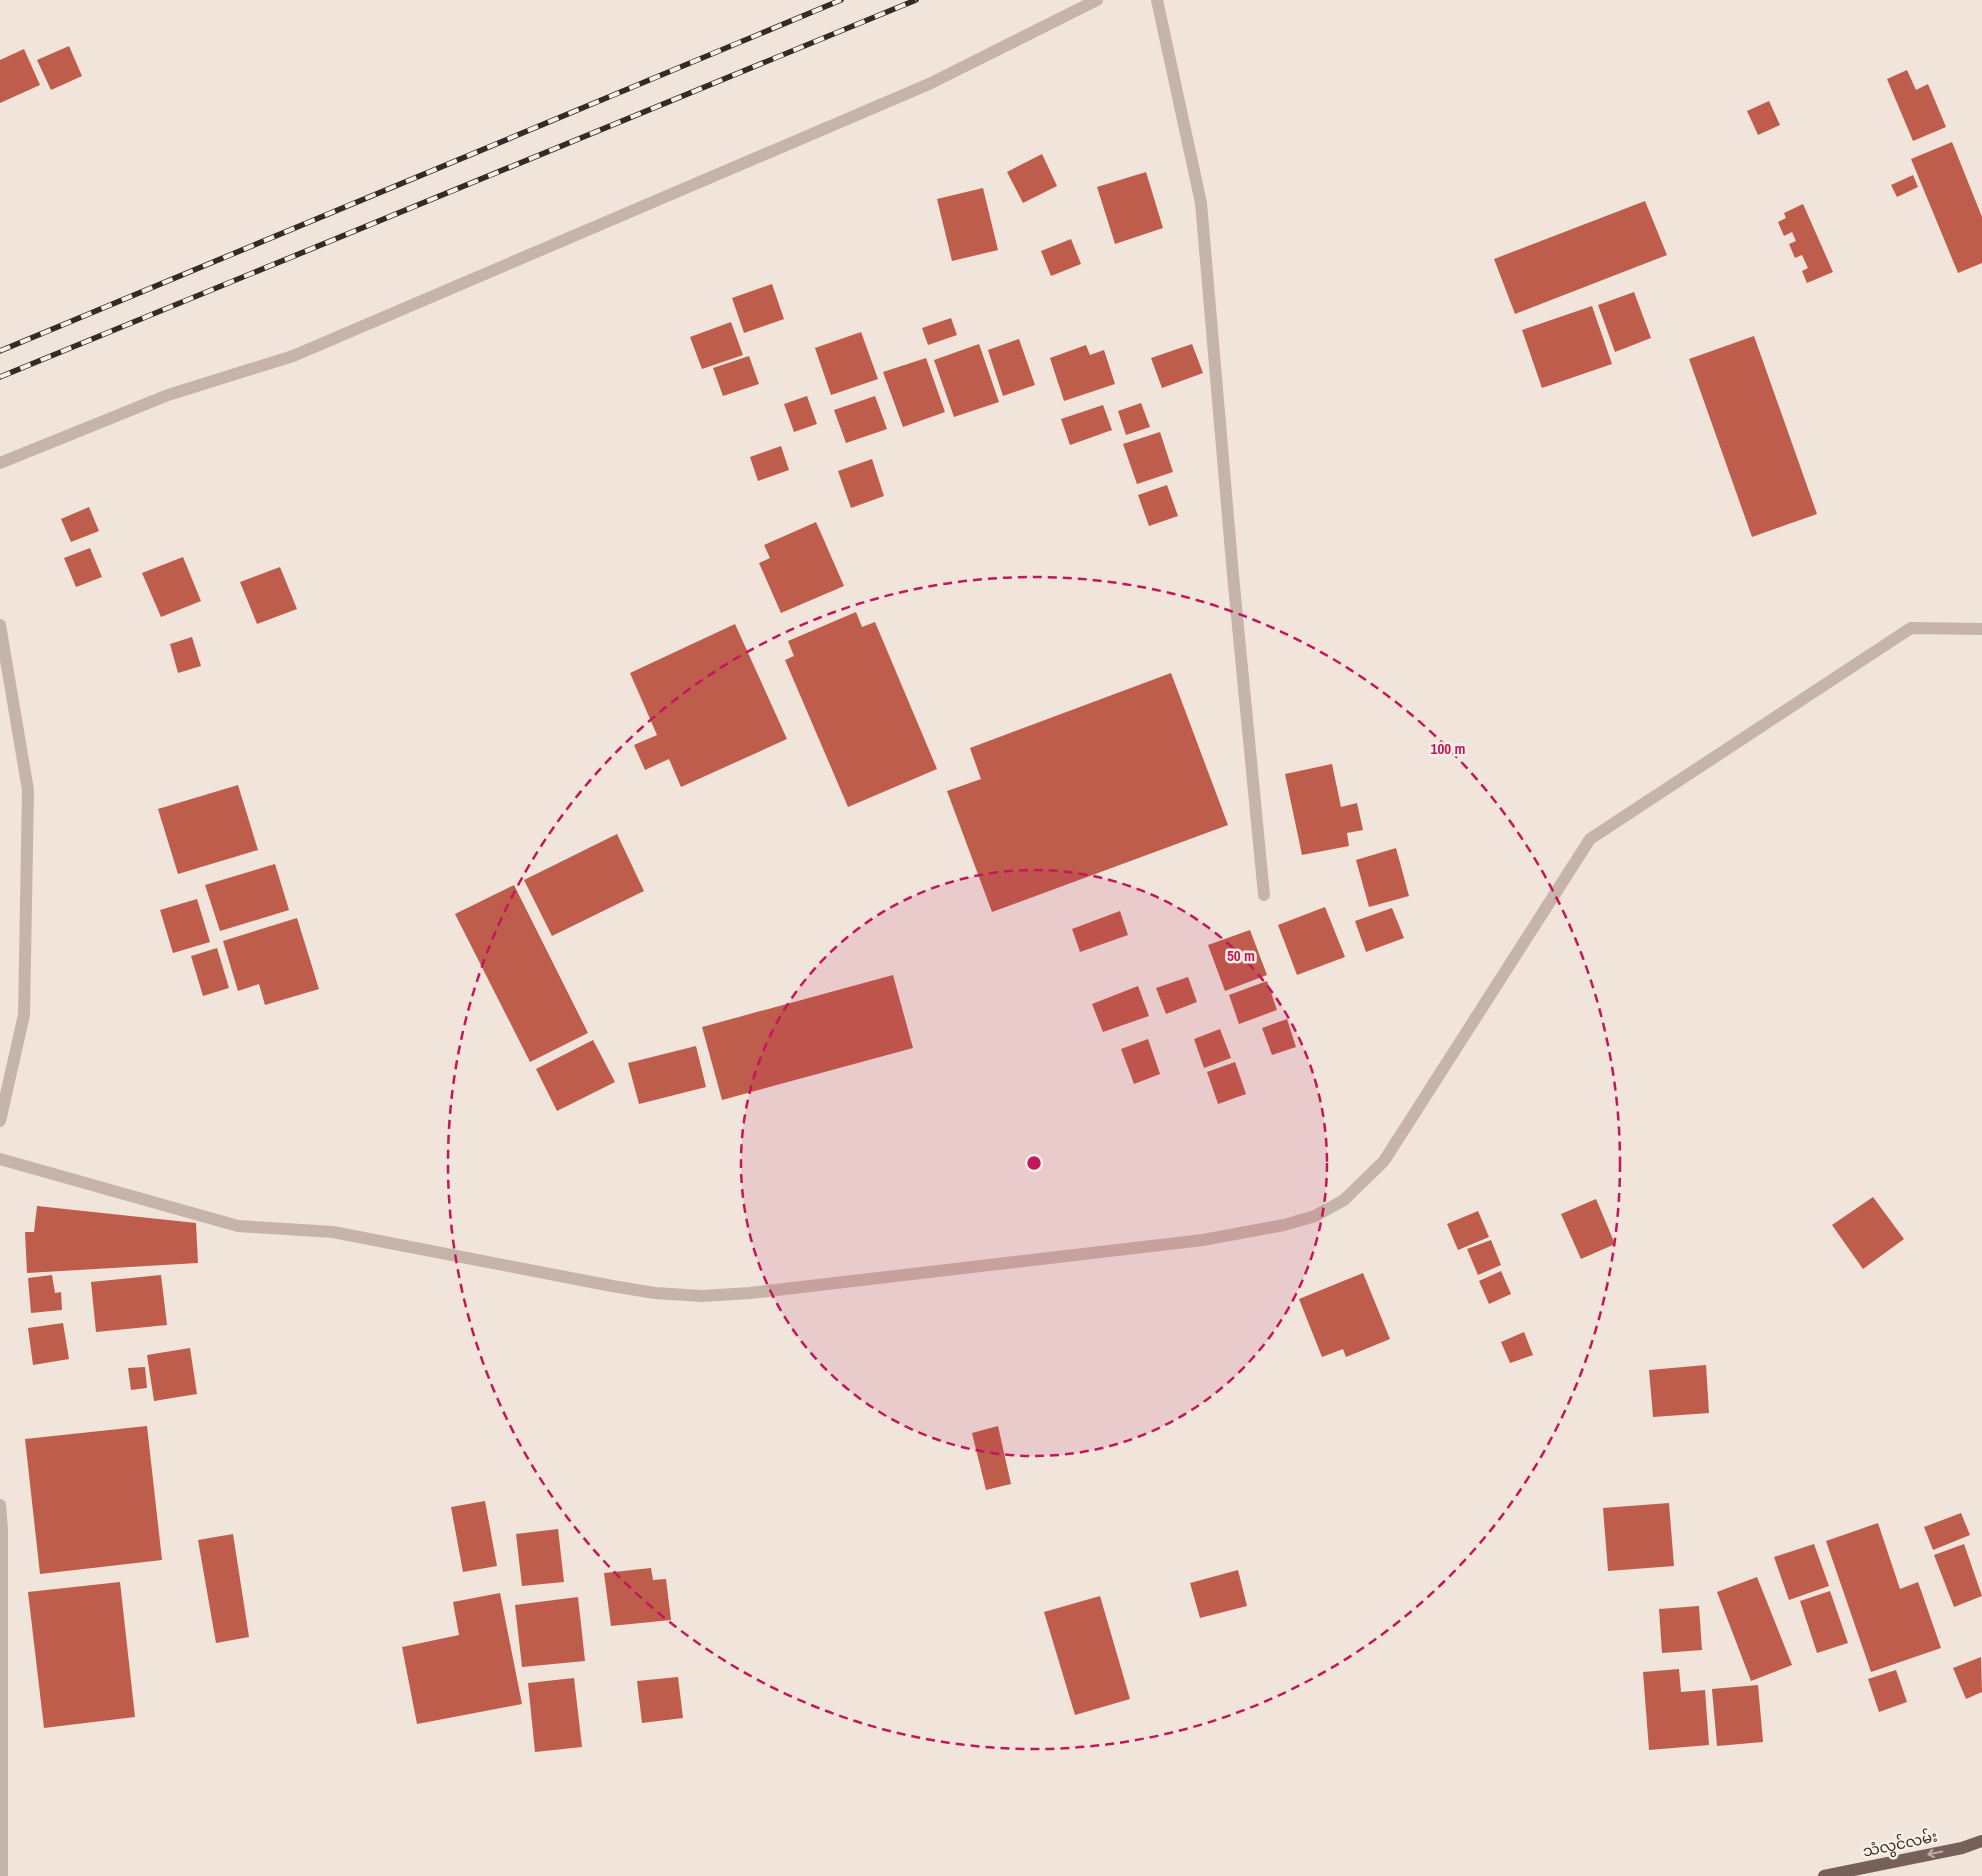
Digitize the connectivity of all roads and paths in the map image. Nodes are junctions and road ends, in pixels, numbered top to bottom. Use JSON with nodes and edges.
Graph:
{"nodes":[{"id":1,"x":1097,"y":0,"type":"edge"},
{"id":2,"x":1157,"y":0,"type":"edge"},
{"id":3,"x":0,"y":463,"type":"edge"},
{"id":4,"x":0,"y":625,"type":"edge"},
{"id":5,"x":1982,"y":630,"type":"edge"},
{"id":6,"x":1264,"y":895,"type":"dead end"},
{"id":7,"x":0,"y":1121,"type":"edge"},
{"id":8,"x":0,"y":1159,"type":"edge"},
{"id":9,"x":0,"y":1505,"type":"edge"},
{"id":10,"x":1982,"y":1841,"type":"edge"},
{"id":11,"x":2,"y":1876,"type":"edge"},
{"id":12,"x":1824,"y":1876,"type":"edge"}],
"edges":[{"from":1,"to":3,"type":"street"},
{"from":2,"to":6,"type":"street"},
{"from":4,"to":7,"type":"street"},
{"from":5,"to":8,"type":"street"},
{"from":9,"to":11,"type":"street"},
{"from":10,"to":12,"type":"main road","name":"သံလွင်လမ်း","one_way":true}]}
